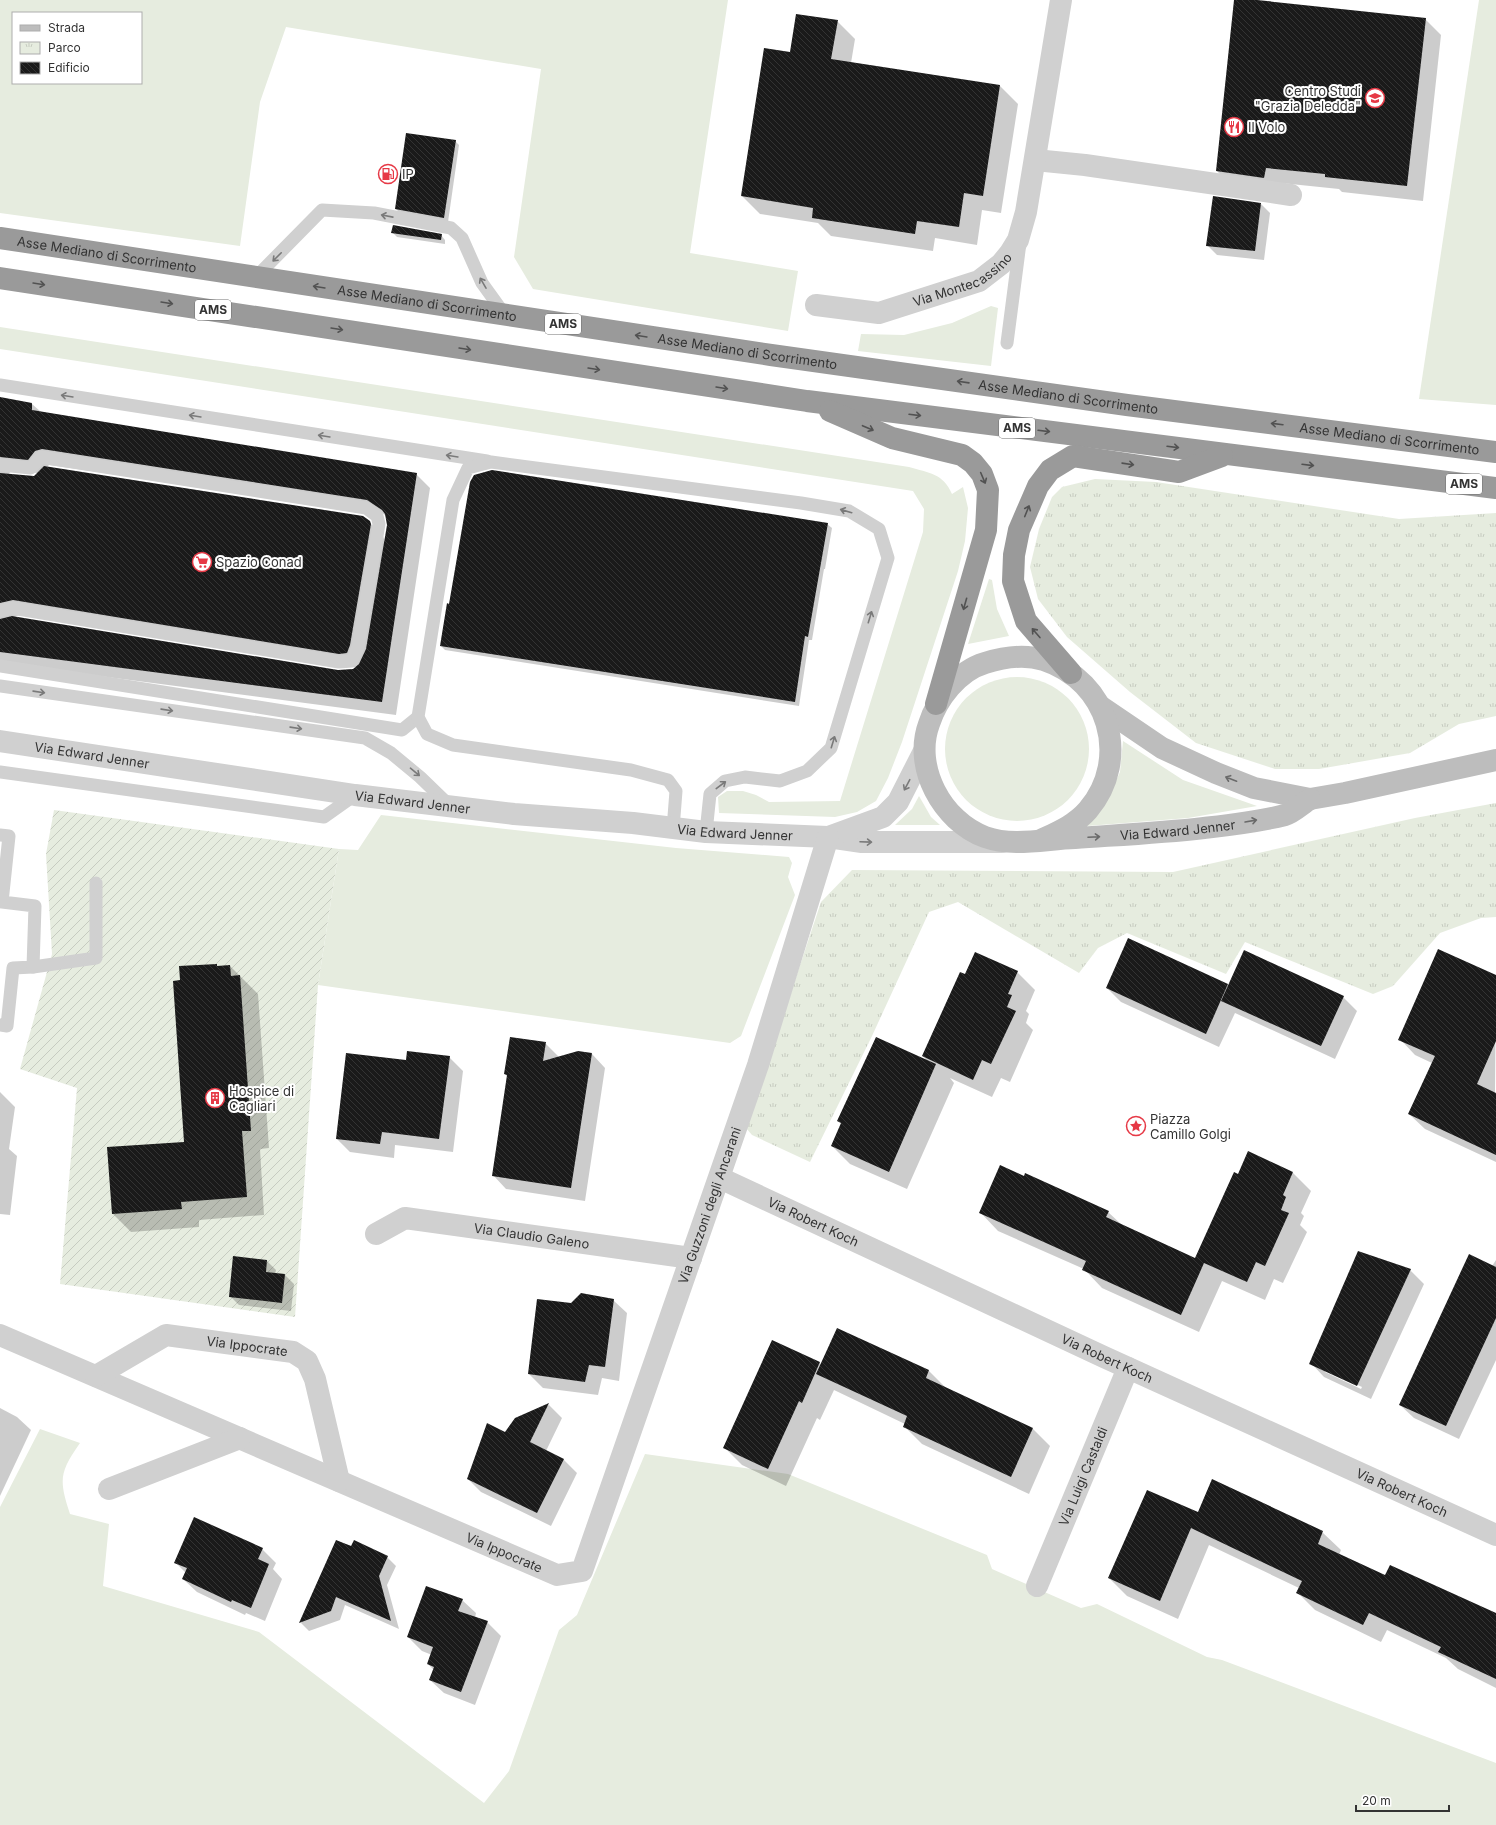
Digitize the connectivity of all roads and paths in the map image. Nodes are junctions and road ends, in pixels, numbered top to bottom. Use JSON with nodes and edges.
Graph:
{"nodes":[{"id":1,"x":1061,"y":0,"type":"edge"},
{"id":2,"x":1035,"y":160,"type":"junction"},
{"id":3,"x":1291,"y":194,"type":"dead end"},
{"id":4,"x":1022,"y":226,"type":"junction"},
{"id":5,"x":0,"y":238,"type":"edge"},
{"id":6,"x":256,"y":277,"type":"junction"},
{"id":7,"x":0,"y":278,"type":"edge"},
{"id":8,"x":816,"y":305,"type":"dead end"},
{"id":9,"x":505,"y":315,"type":"junction"},
{"id":10,"x":1007,"y":344,"type":"dead end"},
{"id":11,"x":0,"y":386,"type":"edge"},
{"id":12,"x":806,"y":401,"type":"junction"},
{"id":13,"x":1496,"y":452,"type":"edge"},
{"id":14,"x":1227,"y":454,"type":"junction"},
{"id":15,"x":491,"y":462,"type":"junction"},
{"id":16,"x":0,"y":465,"type":"edge"},
{"id":17,"x":1496,"y":488,"type":"edge"},
{"id":18,"x":0,"y":611,"type":"edge"},
{"id":19,"x":0,"y":666,"type":"edge"},
{"id":20,"x":1071,"y":673,"type":"junction"},
{"id":21,"x":0,"y":686,"type":"edge"},
{"id":22,"x":936,"y":704,"type":"junction"},
{"id":23,"x":1100,"y":706,"type":"junction"},
{"id":24,"x":418,"y":717,"type":"junction"},
{"id":25,"x":0,"y":741,"type":"edge"},
{"id":26,"x":924,"y":751,"type":"junction"},
{"id":27,"x":1496,"y":760,"type":"edge"},
{"id":28,"x":0,"y":772,"type":"edge"},
{"id":29,"x":355,"y":795,"type":"junction"},
{"id":30,"x":1310,"y":799,"type":"junction"},
{"id":31,"x":450,"y":806,"type":"junction"},
{"id":32,"x":673,"y":829,"type":"junction"},
{"id":33,"x":706,"y":832,"type":"junction"},
{"id":34,"x":0,"y":835,"type":"edge"},
{"id":35,"x":828,"y":837,"type":"junction"},
{"id":36,"x":1041,"y":840,"type":"junction"},
{"id":37,"x":1011,"y":842,"type":"junction"},
{"id":38,"x":96,"y":883,"type":"dead end"},
{"id":39,"x":33,"y":967,"type":"junction"},
{"id":40,"x":0,"y":1025,"type":"edge"},
{"id":41,"x":720,"y":1178,"type":"junction"},
{"id":42,"x":376,"y":1234,"type":"dead end"},
{"id":43,"x":691,"y":1258,"type":"junction"},
{"id":44,"x":0,"y":1335,"type":"edge"},
{"id":45,"x":1128,"y":1368,"type":"junction"},
{"id":46,"x":96,"y":1376,"type":"junction"},
{"id":47,"x":240,"y":1438,"type":"junction"},
{"id":48,"x":339,"y":1481,"type":"junction"},
{"id":49,"x":109,"y":1489,"type":"dead end"},
{"id":50,"x":1496,"y":1535,"type":"edge"},
{"id":51,"x":582,"y":1571,"type":"joint"},
{"id":52,"x":1038,"y":1586,"type":"dead end"}],
"edges":[{"from":1,"to":2,"type":"street","name":"Via Montecassino"},
{"from":2,"to":3,"type":"street"},
{"from":2,"to":4,"type":"street","name":"Via Montecassino"},
{"from":4,"to":8,"type":"street","name":"Via Montecassino"},
{"from":4,"to":10,"type":"lane"},
{"from":5,"to":6,"type":"highway","name":"Asse Mediano di Scorrimento","number":"AMS"},
{"from":9,"to":6,"type":"highway","name":"Asse Mediano di Scorrimento","number":"AMS","one_way":true},
{"from":9,"to":6,"type":"lane","one_way":true},
{"from":7,"to":12,"type":"highway","number":"AMS","one_way":true},
{"from":13,"to":9,"type":"highway","name":"Asse Mediano di Scorrimento","number":"AMS","one_way":true},
{"from":15,"to":11,"type":"lane","one_way":true},
{"from":12,"to":14,"type":"highway","number":"AMS","one_way":true},
{"from":12,"to":22,"type":"highway","one_way":true},
{"from":14,"to":17,"type":"highway","number":"AMS","one_way":true},
{"from":20,"to":14,"type":"highway","one_way":true},
{"from":15,"to":24,"type":"lane"},
{"from":33,"to":15,"type":"lane","one_way":true},
{"from":16,"to":18,"type":"lane"},
{"from":19,"to":24,"type":"lane"},
{"from":20,"to":22,"type":"street","name":"Via Edward Jenner"},
{"from":20,"to":23,"type":"street","name":"Via Edward Jenner"},
{"from":21,"to":31,"type":"lane","one_way":true},
{"from":22,"to":26,"type":"street","name":"Via Edward Jenner"},
{"from":30,"to":23,"type":"street","name":"Via Edward Jenner","one_way":true},
{"from":23,"to":36,"type":"street","name":"Via Edward Jenner"},
{"from":24,"to":32,"type":"lane"},
{"from":25,"to":29,"type":"street","name":"Via Edward Jenner"},
{"from":26,"to":35,"type":"street","name":"Via Edward Jenner","one_way":true},
{"from":26,"to":37,"type":"street","name":"Via Edward Jenner"},
{"from":27,"to":30,"type":"street","name":"Via Edward Jenner"},
{"from":28,"to":29,"type":"lane"},
{"from":29,"to":31,"type":"street","name":"Via Edward Jenner"},
{"from":36,"to":30,"type":"street","name":"Via Edward Jenner","one_way":true},
{"from":31,"to":32,"type":"street","name":"Via Edward Jenner"},
{"from":32,"to":33,"type":"street","name":"Via Edward Jenner"},
{"from":33,"to":35,"type":"street","name":"Via Edward Jenner"},
{"from":34,"to":39,"type":"lane"},
{"from":35,"to":37,"type":"street","name":"Via Edward Jenner","one_way":true},
{"from":35,"to":41,"type":"street","name":"Via Guzzoni degli Ancarani"},
{"from":36,"to":37,"type":"street","name":"Via Edward Jenner"},
{"from":38,"to":39,"type":"lane"},
{"from":39,"to":40,"type":"lane"},
{"from":41,"to":43,"type":"street","name":"Via Guzzoni degli Ancarani"},
{"from":41,"to":45,"type":"street","name":"Via Robert Koch"},
{"from":42,"to":43,"type":"street","name":"Via Claudio Galeno"},
{"from":43,"to":51,"type":"street","name":"Via Guzzoni degli Ancarani"},
{"from":44,"to":46,"type":"street","name":"Via Ippocrate"},
{"from":45,"to":50,"type":"street","name":"Via Robert Koch"},
{"from":45,"to":52,"type":"street","name":"Via Luigi Castaldi"},
{"from":46,"to":47,"type":"street","name":"Via Ippocrate"},
{"from":46,"to":48,"type":"street","name":"Via Ippocrate"},
{"from":47,"to":48,"type":"street","name":"Via Ippocrate"},
{"from":47,"to":49,"type":"street"},
{"from":48,"to":51,"type":"street","name":"Via Ippocrate"}]}
